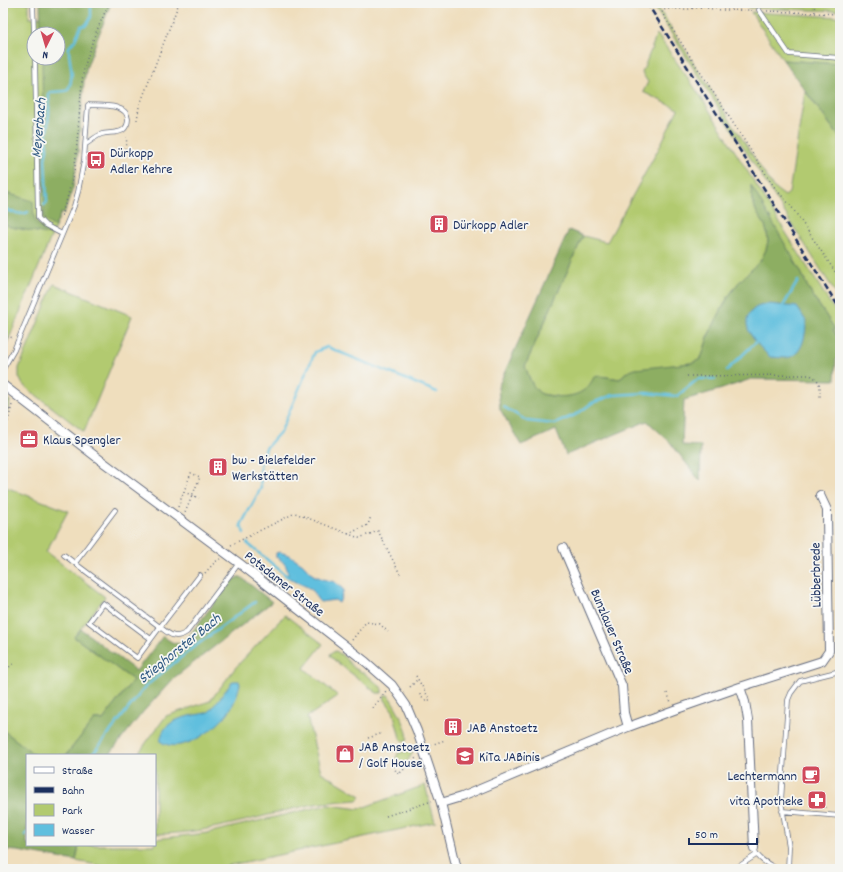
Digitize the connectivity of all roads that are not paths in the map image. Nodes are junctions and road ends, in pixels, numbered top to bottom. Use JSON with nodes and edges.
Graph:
{"nodes":[{"id":1,"x":33,"y":3,"type":"edge"},
{"id":2,"x":759,"y":10,"type":"dead end"},
{"id":3,"x":34,"y":26,"type":"edge"},
{"id":4,"x":840,"y":58,"type":"edge"},
{"id":5,"x":35,"y":66,"type":"edge"},
{"id":6,"x":86,"y":144,"type":"junction"},
{"id":7,"x":62,"y":234,"type":"junction"},
{"id":8,"x":3,"y":369,"type":"edge"},
{"id":9,"x":3,"y":385,"type":"edge"},
{"id":10,"x":820,"y":496,"type":"dead end"},
{"id":11,"x":115,"y":510,"type":"dead end"},
{"id":12,"x":563,"y":548,"type":"dead end"},
{"id":13,"x":64,"y":555,"type":"dead end"},
{"id":14,"x":75,"y":563,"type":"junction"},
{"id":15,"x":239,"y":563,"type":"junction"},
{"id":16,"x":200,"y":575,"type":"road end"},
{"id":17,"x":160,"y":627,"type":"junction"},
{"id":18,"x":151,"y":639,"type":"junction"},
{"id":19,"x":840,"y":671,"type":"edge"},
{"id":20,"x":740,"y":687,"type":"junction"},
{"id":21,"x":628,"y":728,"type":"junction"},
{"id":22,"x":440,"y":801,"type":"junction"},
{"id":23,"x":782,"y":811,"type":"junction"},
{"id":24,"x":840,"y":816,"type":"edge"},
{"id":25,"x":755,"y":851,"type":"junction"},
{"id":26,"x":457,"y":869,"type":"edge"},
{"id":27,"x":738,"y":869,"type":"edge"},
{"id":28,"x":777,"y":869,"type":"edge"},
{"id":29,"x":788,"y":869,"type":"edge"}],
"edges":[{"from":1,"to":3,"type":"lane"},
{"from":2,"to":4,"type":"lane"},
{"from":5,"to":7,"type":"lane"},
{"from":6,"to":6,"type":"lane"},
{"from":6,"to":7,"type":"lane"},
{"from":7,"to":8,"type":"lane"},
{"from":9,"to":15,"type":"street","name":"Potsdamer Straße"},
{"from":10,"to":20,"type":"street","name":"Lübberbrede"},
{"from":11,"to":14,"type":"lane"},
{"from":12,"to":21,"type":"street","name":"Bunzlauer Straße"},
{"from":13,"to":14,"type":"lane"},
{"from":14,"to":17,"type":"lane"},
{"from":15,"to":17,"type":"lane"},
{"from":15,"to":22,"type":"street","name":"Potsdamer Straße"},
{"from":16,"to":17,"type":"lane"},
{"from":17,"to":18,"type":"lane"},
{"from":18,"to":18,"type":"lane"},
{"from":19,"to":23,"type":"lane"},
{"from":20,"to":21,"type":"street"},
{"from":20,"to":25,"type":"street"},
{"from":21,"to":22,"type":"street"},
{"from":22,"to":26,"type":"street","name":"Potsdamer Straße"},
{"from":23,"to":24,"type":"lane"},
{"from":23,"to":29,"type":"lane"},
{"from":25,"to":27,"type":"lane"},
{"from":25,"to":28,"type":"lane"}]}
